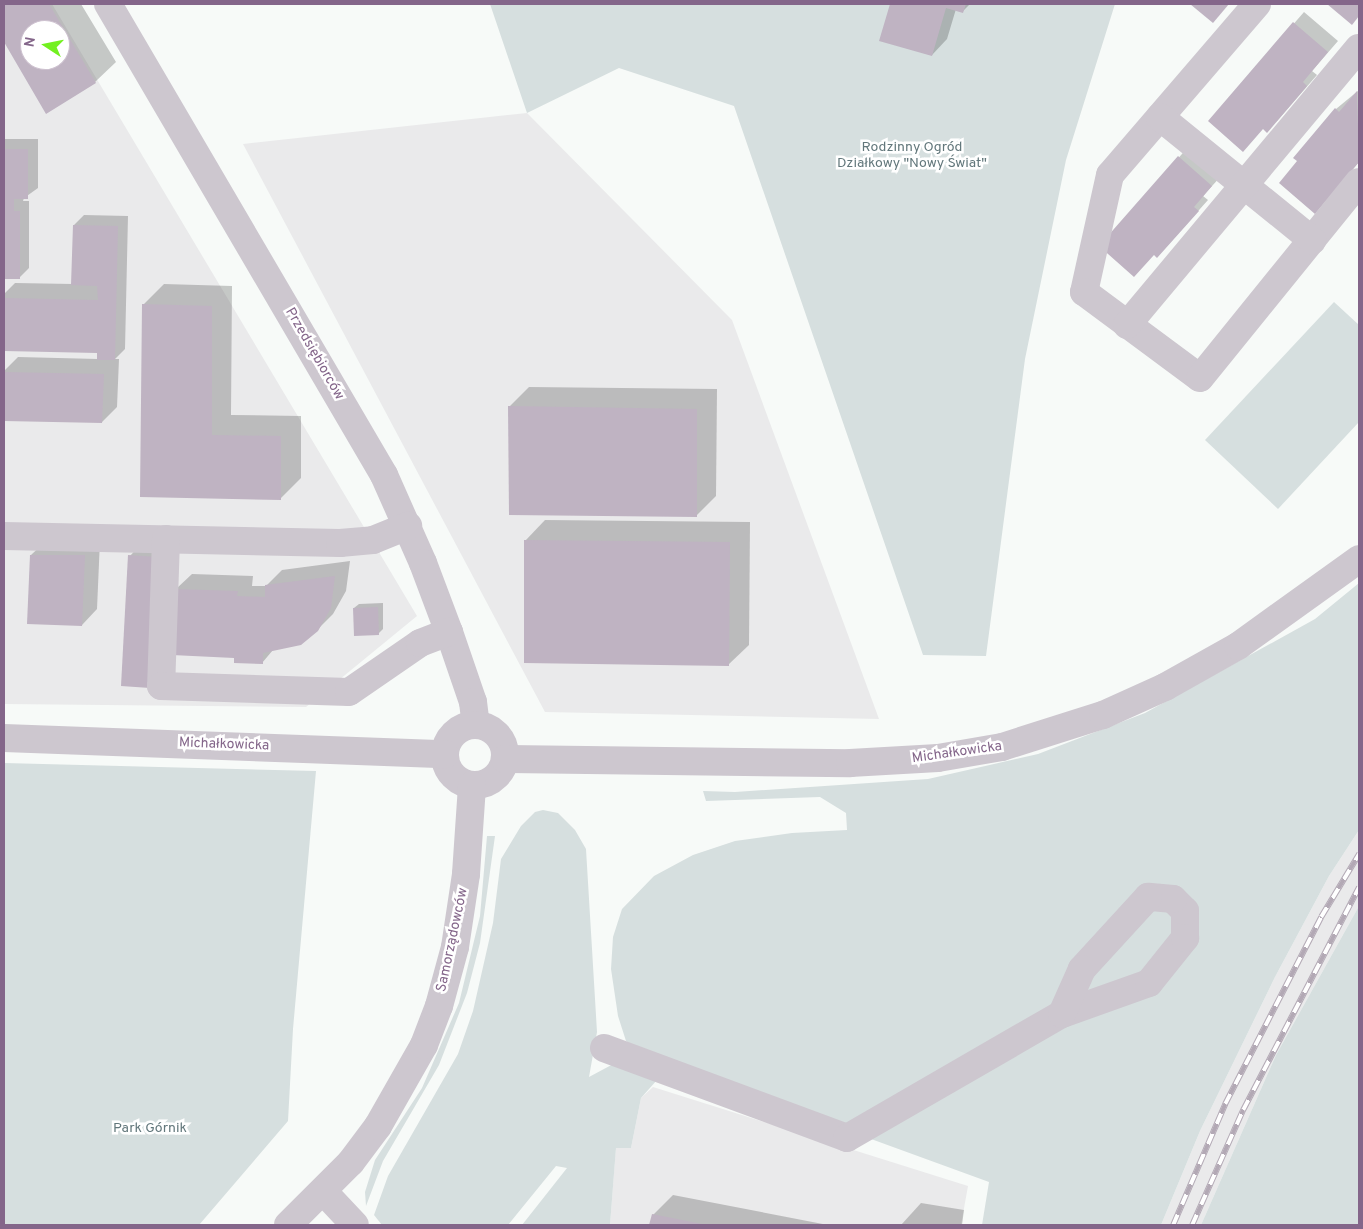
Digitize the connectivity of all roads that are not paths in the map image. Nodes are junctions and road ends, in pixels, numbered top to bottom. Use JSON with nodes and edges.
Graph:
{"nodes":[{"id":1,"x":108,"y":4,"type":"edge"},
{"id":2,"x":1257,"y":4,"type":"edge"},
{"id":3,"x":1357,"y":55,"type":"edge"},
{"id":4,"x":1160,"y":117,"type":"junction"},
{"id":5,"x":1359,"y":182,"type":"edge"},
{"id":6,"x":1244,"y":185,"type":"junction"},
{"id":7,"x":1312,"y":240,"type":"junction"},
{"id":8,"x":1126,"y":325,"type":"junction"},
{"id":9,"x":408,"y":526,"type":"junction"},
{"id":10,"x":4,"y":536,"type":"edge"},
{"id":11,"x":166,"y":539,"type":"junction"},
{"id":12,"x":1359,"y":559,"type":"edge"},
{"id":13,"x":449,"y":632,"type":"junction"},
{"id":14,"x":476,"y":725,"type":"junction"},
{"id":15,"x":4,"y":738,"type":"edge"},
{"id":16,"x":445,"y":754,"type":"junction"},
{"id":17,"x":505,"y":759,"type":"junction"},
{"id":18,"x":472,"y":785,"type":"junction"},
{"id":19,"x":1062,"y":1014,"type":"junction"},
{"id":20,"x":604,"y":1048,"type":"dead end"},
{"id":21,"x":324,"y":1192,"type":"junction"},
{"id":22,"x":288,"y":1225,"type":"edge"},
{"id":23,"x":355,"y":1225,"type":"edge"}],
"edges":[{"from":1,"to":9,"type":"street","name":"Przedsiębiorców"},
{"from":2,"to":4,"type":"street"},
{"from":3,"to":6,"type":"street"},
{"from":4,"to":6,"type":"street"},
{"from":4,"to":8,"type":"street"},
{"from":5,"to":7,"type":"street"},
{"from":6,"to":7,"type":"street"},
{"from":6,"to":8,"type":"street"},
{"from":7,"to":8,"type":"street"},
{"from":9,"to":11,"type":"street"},
{"from":9,"to":13,"type":"street","name":"Przedsiębiorców"},
{"from":10,"to":11,"type":"street"},
{"from":11,"to":13,"type":"street"},
{"from":12,"to":17,"type":"street","name":"Michałkowicka"},
{"from":13,"to":14,"type":"street","name":"Przedsiębiorców"},
{"from":14,"to":16,"type":"street"},
{"from":14,"to":17,"type":"street"},
{"from":15,"to":16,"type":"street","name":"Michałkowicka"},
{"from":16,"to":18,"type":"street"},
{"from":17,"to":18,"type":"street"},
{"from":18,"to":21,"type":"street","name":"Samorządowców"},
{"from":19,"to":19,"type":"street"},
{"from":19,"to":20,"type":"street"},
{"from":21,"to":22,"type":"street","name":"Samorządowców"},
{"from":21,"to":23,"type":"street"}]}
